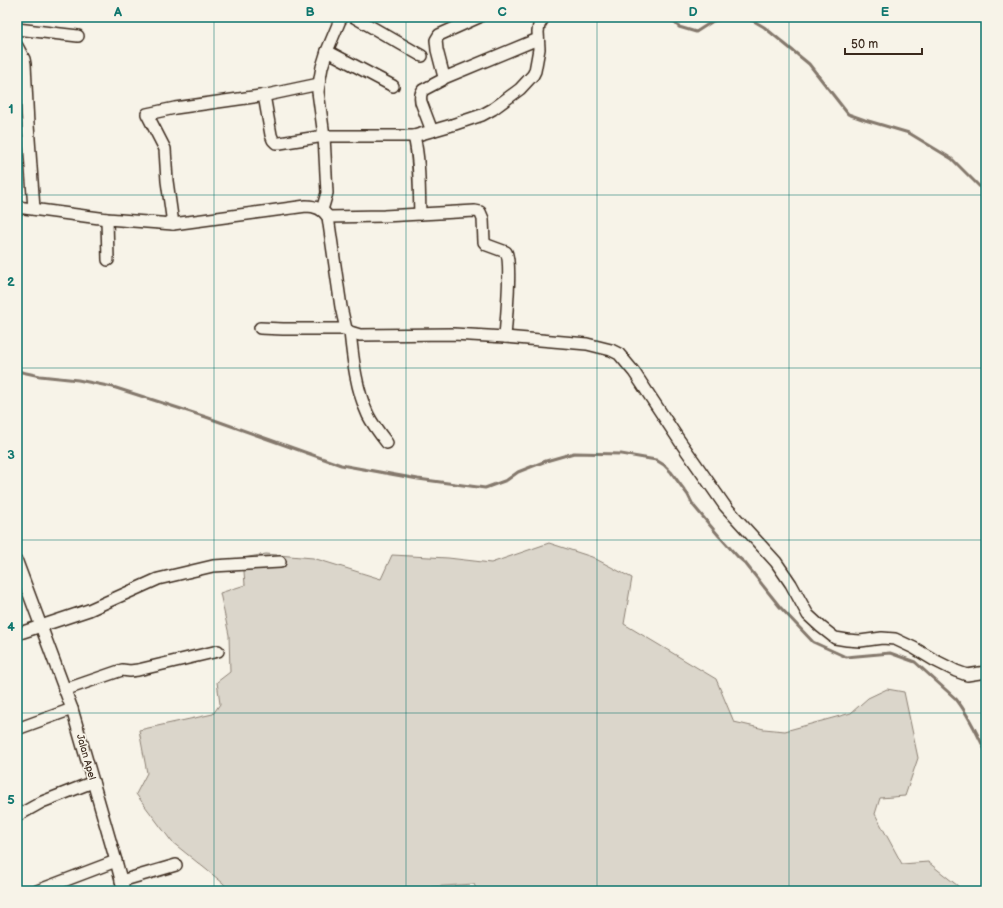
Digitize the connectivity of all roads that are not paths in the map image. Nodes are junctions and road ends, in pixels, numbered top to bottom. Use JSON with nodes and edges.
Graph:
{"nodes":[{"id":1,"x":343,"y":17,"type":"edge"},
{"id":2,"x":354,"y":17,"type":"edge"},
{"id":3,"x":479,"y":17,"type":"edge"},
{"id":4,"x":544,"y":17,"type":"edge"},
{"id":5,"x":17,"y":29,"type":"edge"},
{"id":6,"x":78,"y":36,"type":"dead end"},
{"id":7,"x":538,"y":39,"type":"junction"},
{"id":8,"x":18,"y":48,"type":"edge"},
{"id":9,"x":327,"y":51,"type":"junction"},
{"id":10,"x":422,"y":56,"type":"dead end"},
{"id":11,"x":21,"y":75,"type":"edge"},
{"id":12,"x":444,"y":78,"type":"junction"},
{"id":13,"x":319,"y":84,"type":"junction"},
{"id":14,"x":393,"y":86,"type":"dead end"},
{"id":15,"x":264,"y":95,"type":"junction"},
{"id":16,"x":432,"y":131,"type":"junction"},
{"id":17,"x":324,"y":136,"type":"junction"},
{"id":18,"x":414,"y":136,"type":"junction"},
{"id":19,"x":17,"y":207,"type":"edge"},
{"id":20,"x":34,"y":209,"type":"junction"},
{"id":21,"x":325,"y":214,"type":"junction"},
{"id":22,"x":420,"y":214,"type":"junction"},
{"id":23,"x":106,"y":219,"type":"junction"},
{"id":24,"x":173,"y":224,"type":"junction"},
{"id":25,"x":108,"y":260,"type":"dead end"},
{"id":26,"x":260,"y":328,"type":"dead end"},
{"id":27,"x":348,"y":331,"type":"junction"},
{"id":28,"x":505,"y":337,"type":"junction"},
{"id":29,"x":387,"y":443,"type":"dead end"},
{"id":30,"x":17,"y":562,"type":"edge"},
{"id":31,"x":280,"y":562,"type":"dead end"},
{"id":32,"x":40,"y":626,"type":"junction"},
{"id":33,"x":17,"y":634,"type":"edge"},
{"id":34,"x":218,"y":651,"type":"dead end"},
{"id":35,"x":986,"y":672,"type":"edge"},
{"id":36,"x":64,"y":690,"type":"junction"},
{"id":37,"x":72,"y":709,"type":"junction"},
{"id":38,"x":17,"y":729,"type":"edge"},
{"id":39,"x":92,"y":782,"type":"junction"},
{"id":40,"x":17,"y":816,"type":"edge"},
{"id":41,"x":116,"y":861,"type":"junction"},
{"id":42,"x":176,"y":865,"type":"dead end"},
{"id":43,"x":122,"y":886,"type":"edge"},
{"id":44,"x":37,"y":891,"type":"edge"}],
"edges":[{"from":1,"to":9,"type":"street"},
{"from":2,"to":10,"type":"street"},
{"from":3,"to":12,"type":"street"},
{"from":4,"to":7,"type":"street"},
{"from":5,"to":6,"type":"street"},
{"from":7,"to":12,"type":"street"},
{"from":7,"to":16,"type":"street"},
{"from":8,"to":11,"type":"street"},
{"from":9,"to":13,"type":"street"},
{"from":9,"to":14,"type":"street"},
{"from":11,"to":20,"type":"street"},
{"from":12,"to":16,"type":"street"},
{"from":13,"to":15,"type":"street"},
{"from":13,"to":17,"type":"street"},
{"from":15,"to":17,"type":"street"},
{"from":15,"to":24,"type":"street"},
{"from":16,"to":18,"type":"street"},
{"from":17,"to":18,"type":"street"},
{"from":17,"to":21,"type":"street"},
{"from":18,"to":22,"type":"street"},
{"from":19,"to":20,"type":"street"},
{"from":20,"to":23,"type":"street"},
{"from":21,"to":22,"type":"street"},
{"from":21,"to":24,"type":"street"},
{"from":21,"to":27,"type":"street"},
{"from":22,"to":28,"type":"street"},
{"from":23,"to":24,"type":"street"},
{"from":23,"to":25,"type":"street"},
{"from":26,"to":27,"type":"street"},
{"from":27,"to":28,"type":"street"},
{"from":27,"to":29,"type":"street"},
{"from":28,"to":35,"type":"street"},
{"from":30,"to":32,"type":"street","name":"Jalan Apel"},
{"from":31,"to":32,"type":"street"},
{"from":32,"to":33,"type":"street"},
{"from":32,"to":36,"type":"street","name":"Jalan Apel"},
{"from":34,"to":36,"type":"street"},
{"from":36,"to":37,"type":"street","name":"Jalan Apel"},
{"from":37,"to":38,"type":"street"},
{"from":37,"to":39,"type":"street","name":"Jalan Apel"},
{"from":39,"to":40,"type":"street"},
{"from":39,"to":41,"type":"street","name":"Jalan Apel"},
{"from":41,"to":43,"type":"street","name":"Jalan Apel"},
{"from":41,"to":44,"type":"street"},
{"from":42,"to":43,"type":"street"}]}
